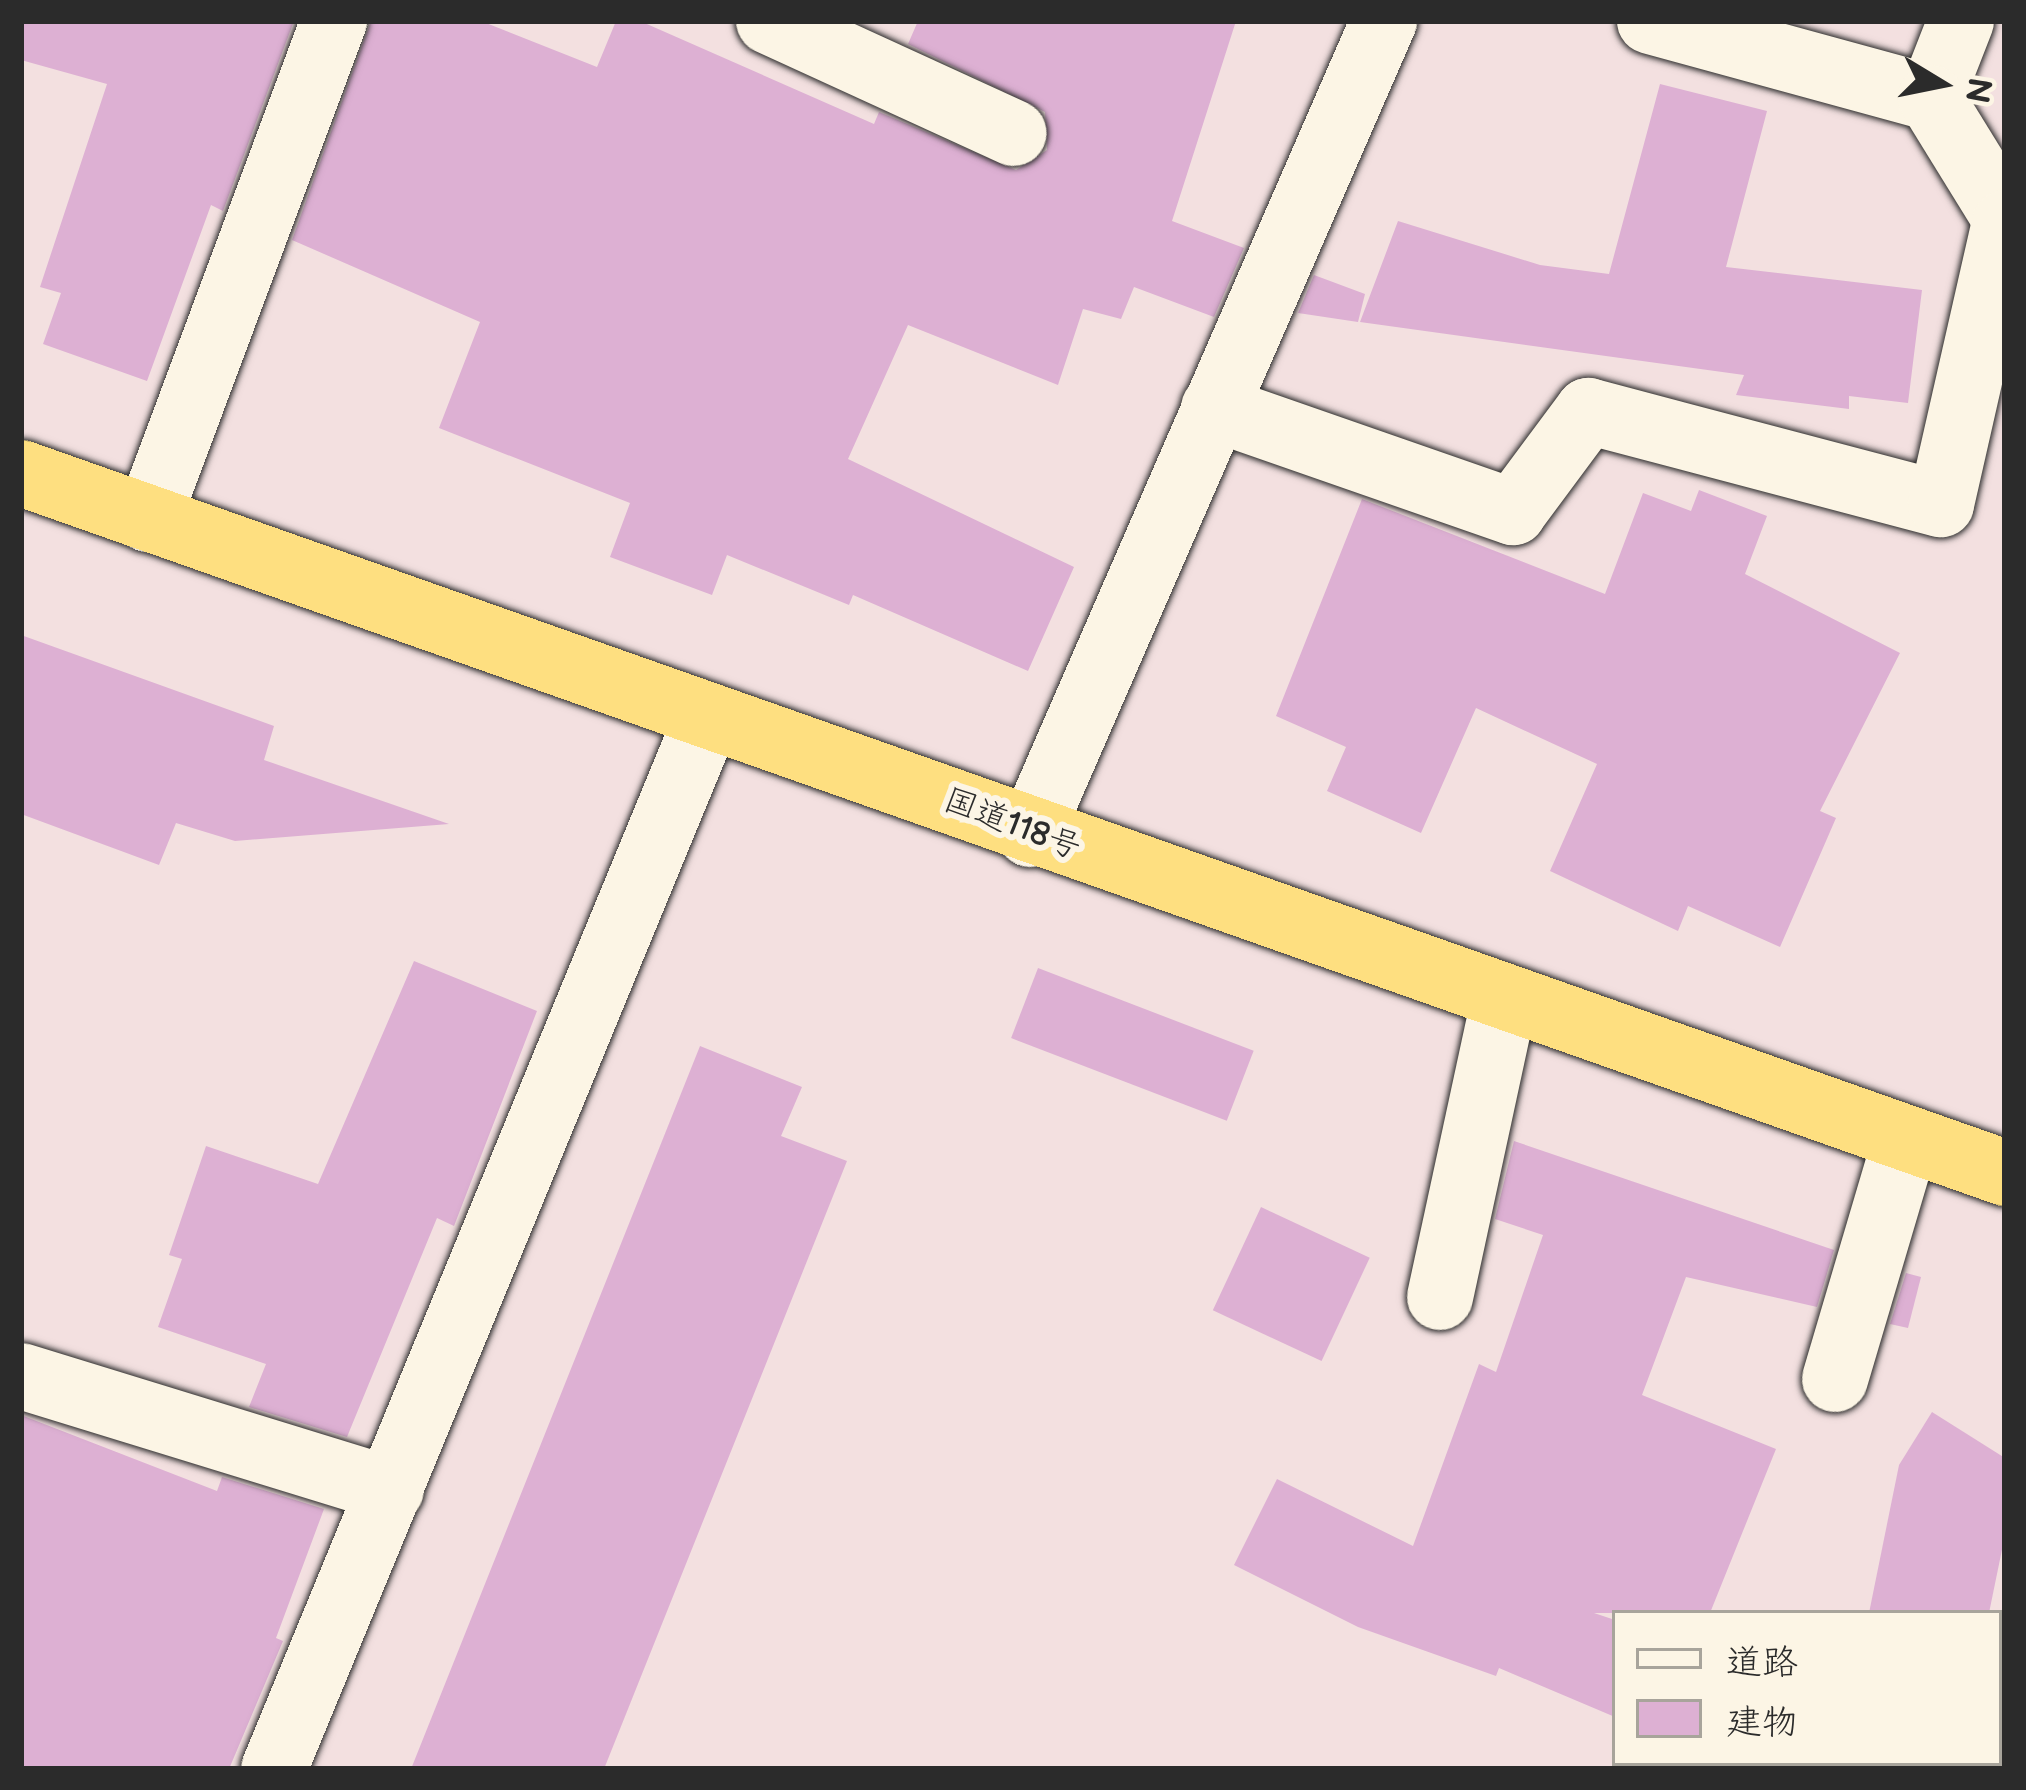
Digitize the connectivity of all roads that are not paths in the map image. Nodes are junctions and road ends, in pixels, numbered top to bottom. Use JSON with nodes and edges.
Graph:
{"nodes":[{"id":1,"x":334,"y":21,"type":"edge"},
{"id":2,"x":769,"y":21,"type":"edge"},
{"id":3,"x":1384,"y":21,"type":"edge"},
{"id":4,"x":1650,"y":21,"type":"edge"},
{"id":5,"x":1961,"y":21,"type":"edge"},
{"id":6,"x":1931,"y":98,"type":"junction"},
{"id":7,"x":1014,"y":133,"type":"dead end"},
{"id":8,"x":2005,"y":220,"type":"edge"},
{"id":9,"x":1214,"y":408,"type":"junction"},
{"id":10,"x":21,"y":473,"type":"edge"},
{"id":11,"x":148,"y":519,"type":"junction"},
{"id":12,"x":708,"y":716,"type":"junction"},
{"id":13,"x":1030,"y":834,"type":"junction"},
{"id":14,"x":1504,"y":1001,"type":"junction"},
{"id":15,"x":1906,"y":1139,"type":"junction"},
{"id":16,"x":2005,"y":1173,"type":"edge"},
{"id":17,"x":1440,"y":1298,"type":"dead end"},
{"id":18,"x":21,"y":1376,"type":"edge"},
{"id":19,"x":1835,"y":1378,"type":"dead end"},
{"id":20,"x":392,"y":1490,"type":"junction"},
{"id":21,"x":274,"y":1769,"type":"edge"}],
"edges":[{"from":1,"to":11,"type":"street"},
{"from":2,"to":7,"type":"street"},
{"from":3,"to":9,"type":"street"},
{"from":4,"to":6,"type":"street"},
{"from":5,"to":6,"type":"street"},
{"from":6,"to":8,"type":"street"},
{"from":8,"to":9,"type":"street"},
{"from":9,"to":13,"type":"street"},
{"from":10,"to":11,"type":"highway","name":"国道118号"},
{"from":11,"to":12,"type":"highway","name":"国道118号"},
{"from":12,"to":13,"type":"highway","name":"国道118号"},
{"from":12,"to":20,"type":"street"},
{"from":13,"to":14,"type":"highway","name":"国道118号"},
{"from":14,"to":15,"type":"highway","name":"国道118号"},
{"from":14,"to":17,"type":"street"},
{"from":15,"to":16,"type":"highway","name":"国道118号"},
{"from":15,"to":19,"type":"street"},
{"from":18,"to":20,"type":"street"},
{"from":20,"to":21,"type":"street"}]}
